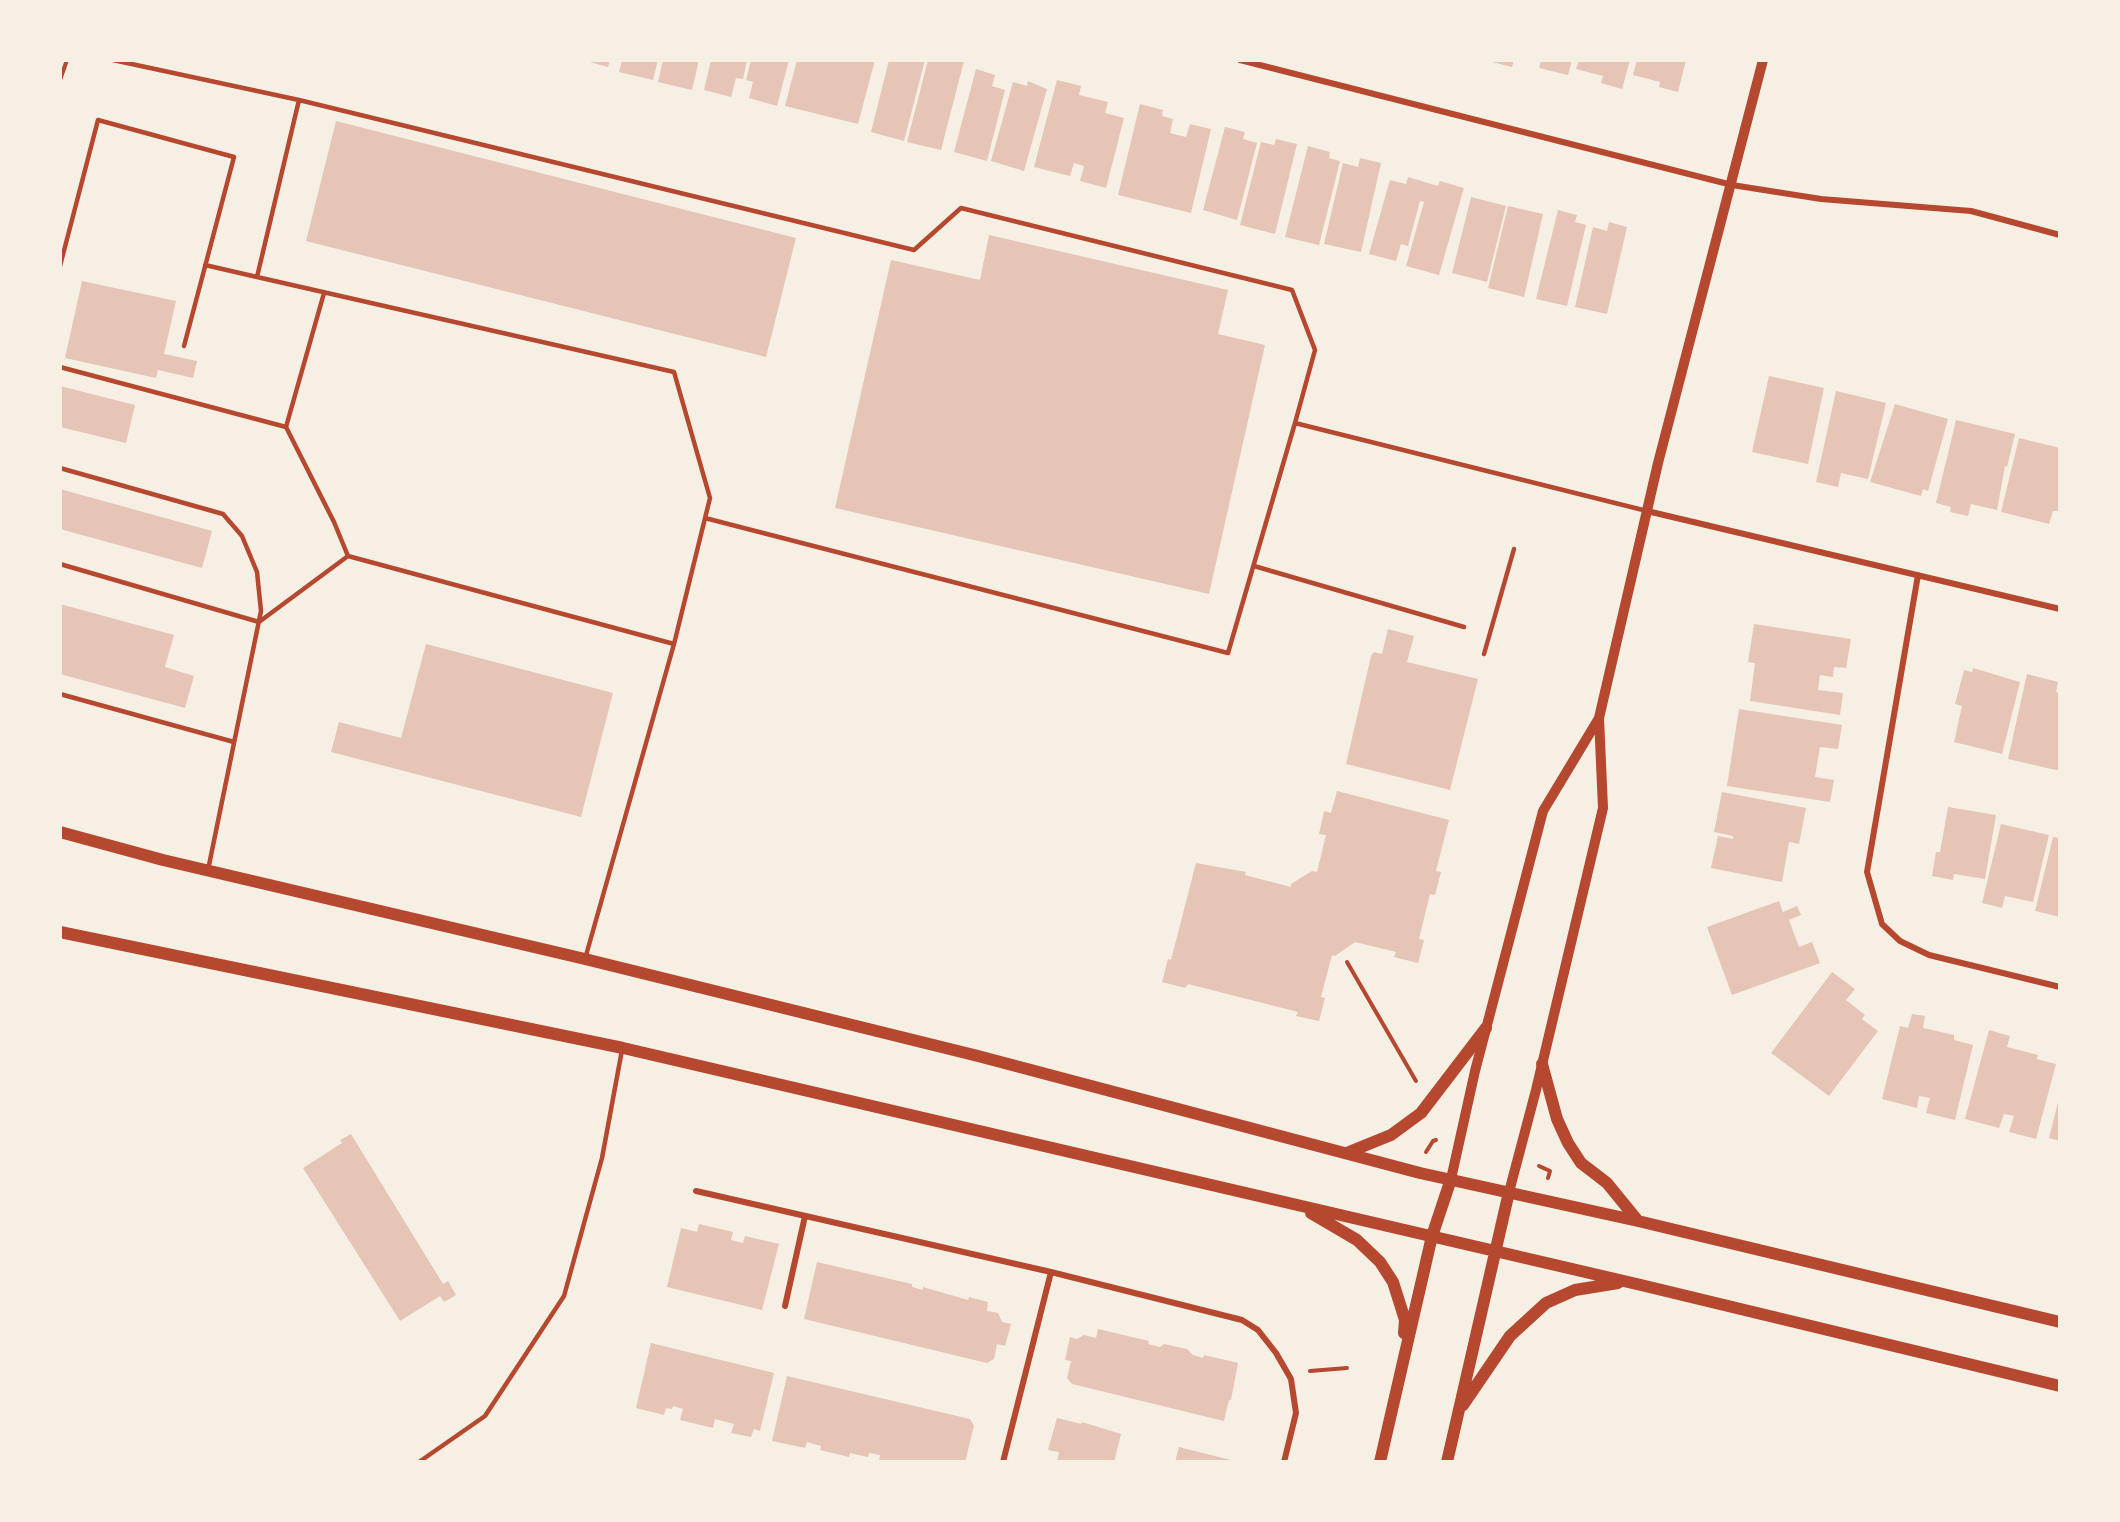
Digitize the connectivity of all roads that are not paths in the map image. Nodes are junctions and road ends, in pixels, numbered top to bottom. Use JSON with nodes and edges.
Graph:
{"nodes":[{"id":1,"x":113,"y":60,"type":"edge"},
{"id":2,"x":1240,"y":60,"type":"edge"},
{"id":3,"x":1763,"y":60,"type":"edge"},
{"id":4,"x":299,"y":100,"type":"junction"},
{"id":5,"x":1732,"y":184,"type":"junction"},
{"id":6,"x":2060,"y":236,"type":"edge"},
{"id":7,"x":60,"y":266,"type":"edge"},
{"id":8,"x":205,"y":266,"type":"junction"},
{"id":9,"x":257,"y":277,"type":"junction"},
{"id":10,"x":324,"y":293,"type":"junction"},
{"id":11,"x":184,"y":346,"type":"dead end"},
{"id":12,"x":60,"y":367,"type":"edge"},
{"id":13,"x":1295,"y":423,"type":"junction"},
{"id":14,"x":286,"y":427,"type":"junction"},
{"id":15,"x":60,"y":468,"type":"edge"},
{"id":16,"x":1647,"y":511,"type":"junction"},
{"id":17,"x":705,"y":518,"type":"junction"},
{"id":18,"x":1514,"y":549,"type":"dead end"},
{"id":19,"x":348,"y":556,"type":"junction"},
{"id":20,"x":60,"y":564,"type":"edge"},
{"id":21,"x":1254,"y":566,"type":"junction"},
{"id":22,"x":1918,"y":575,"type":"junction"},
{"id":23,"x":2060,"y":609,"type":"edge"},
{"id":24,"x":259,"y":622,"type":"junction"},
{"id":25,"x":1464,"y":627,"type":"dead end"},
{"id":26,"x":674,"y":644,"type":"junction"},
{"id":27,"x":1484,"y":654,"type":"dead end"},
{"id":28,"x":60,"y":694,"type":"edge"},
{"id":29,"x":1599,"y":718,"type":"junction"},
{"id":30,"x":234,"y":742,"type":"junction"},
{"id":31,"x":60,"y":832,"type":"edge"},
{"id":32,"x":208,"y":870,"type":"junction"},
{"id":33,"x":60,"y":932,"type":"edge"},
{"id":34,"x":585,"y":959,"type":"junction"},
{"id":35,"x":2060,"y":987,"type":"edge"},
{"id":36,"x":1486,"y":1028,"type":"junction"},
{"id":37,"x":623,"y":1048,"type":"junction"},
{"id":38,"x":1542,"y":1064,"type":"junction"},
{"id":39,"x":1349,"y":1152,"type":"junction"},
{"id":40,"x":1451,"y":1179,"type":"junction"},
{"id":41,"x":696,"y":1191,"type":"dead end"},
{"id":42,"x":1509,"y":1192,"type":"junction"},
{"id":43,"x":1279,"y":1201,"type":"junction"},
{"id":44,"x":806,"y":1216,"type":"junction"},
{"id":45,"x":1638,"y":1221,"type":"junction"},
{"id":46,"x":1432,"y":1236,"type":"junction"},
{"id":47,"x":1496,"y":1252,"type":"junction"},
{"id":48,"x":1051,"y":1272,"type":"junction"},
{"id":49,"x":1641,"y":1285,"type":"junction"},
{"id":50,"x":785,"y":1306,"type":"dead end"},
{"id":51,"x":2060,"y":1322,"type":"edge"},
{"id":52,"x":1401,"y":1374,"type":"junction"},
{"id":53,"x":2060,"y":1386,"type":"edge"},
{"id":54,"x":1459,"y":1411,"type":"junction"},
{"id":55,"x":419,"y":1462,"type":"edge"},
{"id":56,"x":1003,"y":1462,"type":"edge"},
{"id":57,"x":1284,"y":1462,"type":"edge"},
{"id":58,"x":1380,"y":1462,"type":"edge"},
{"id":59,"x":1447,"y":1462,"type":"edge"}],
"edges":[{"from":1,"to":4,"type":"lane"},
{"from":2,"to":5,"type":"street"},
{"from":3,"to":5,"type":"street"},
{"from":4,"to":9,"type":"lane"},
{"from":4,"to":13,"type":"lane"},
{"from":5,"to":6,"type":"street"},
{"from":5,"to":16,"type":"street"},
{"from":7,"to":8,"type":"lane"},
{"from":8,"to":9,"type":"lane"},
{"from":8,"to":11,"type":"lane"},
{"from":9,"to":10,"type":"lane"},
{"from":10,"to":14,"type":"lane"},
{"from":10,"to":17,"type":"lane"},
{"from":12,"to":14,"type":"lane"},
{"from":13,"to":16,"type":"lane"},
{"from":13,"to":21,"type":"lane"},
{"from":14,"to":19,"type":"lane"},
{"from":15,"to":24,"type":"lane"},
{"from":16,"to":22,"type":"street"},
{"from":16,"to":29,"type":"street"},
{"from":17,"to":21,"type":"lane"},
{"from":17,"to":26,"type":"lane"},
{"from":18,"to":27,"type":"lane"},
{"from":19,"to":24,"type":"lane"},
{"from":19,"to":26,"type":"lane"},
{"from":20,"to":24,"type":"lane"},
{"from":21,"to":25,"type":"lane"},
{"from":22,"to":23,"type":"street"},
{"from":22,"to":35,"type":"street"},
{"from":24,"to":30,"type":"lane"},
{"from":26,"to":34,"type":"lane"},
{"from":28,"to":30,"type":"lane"},
{"from":29,"to":36,"type":"street"},
{"from":29,"to":38,"type":"street"},
{"from":30,"to":32,"type":"lane"},
{"from":31,"to":32,"type":"main road"},
{"from":32,"to":34,"type":"main road"},
{"from":33,"to":37,"type":"main road"},
{"from":34,"to":39,"type":"main road"},
{"from":36,"to":39,"type":"main road"},
{"from":36,"to":40,"type":"street"},
{"from":37,"to":43,"type":"main road"},
{"from":37,"to":55,"type":"lane"},
{"from":38,"to":42,"type":"street"},
{"from":38,"to":45,"type":"main road"},
{"from":39,"to":40,"type":"main road"},
{"from":40,"to":42,"type":"main road"},
{"from":40,"to":46,"type":"main road"},
{"from":41,"to":44,"type":"street"},
{"from":42,"to":45,"type":"main road"},
{"from":42,"to":47,"type":"main road"},
{"from":43,"to":46,"type":"main road"},
{"from":43,"to":52,"type":"main road"},
{"from":44,"to":48,"type":"street"},
{"from":44,"to":50,"type":"street"},
{"from":45,"to":51,"type":"main road"},
{"from":46,"to":47,"type":"main road"},
{"from":46,"to":52,"type":"main road"},
{"from":47,"to":49,"type":"main road"},
{"from":47,"to":54,"type":"main road"},
{"from":48,"to":56,"type":"street"},
{"from":48,"to":57,"type":"street"},
{"from":49,"to":53,"type":"main road"},
{"from":49,"to":54,"type":"main road"},
{"from":52,"to":58,"type":"main road"},
{"from":54,"to":59,"type":"main road"}]}
